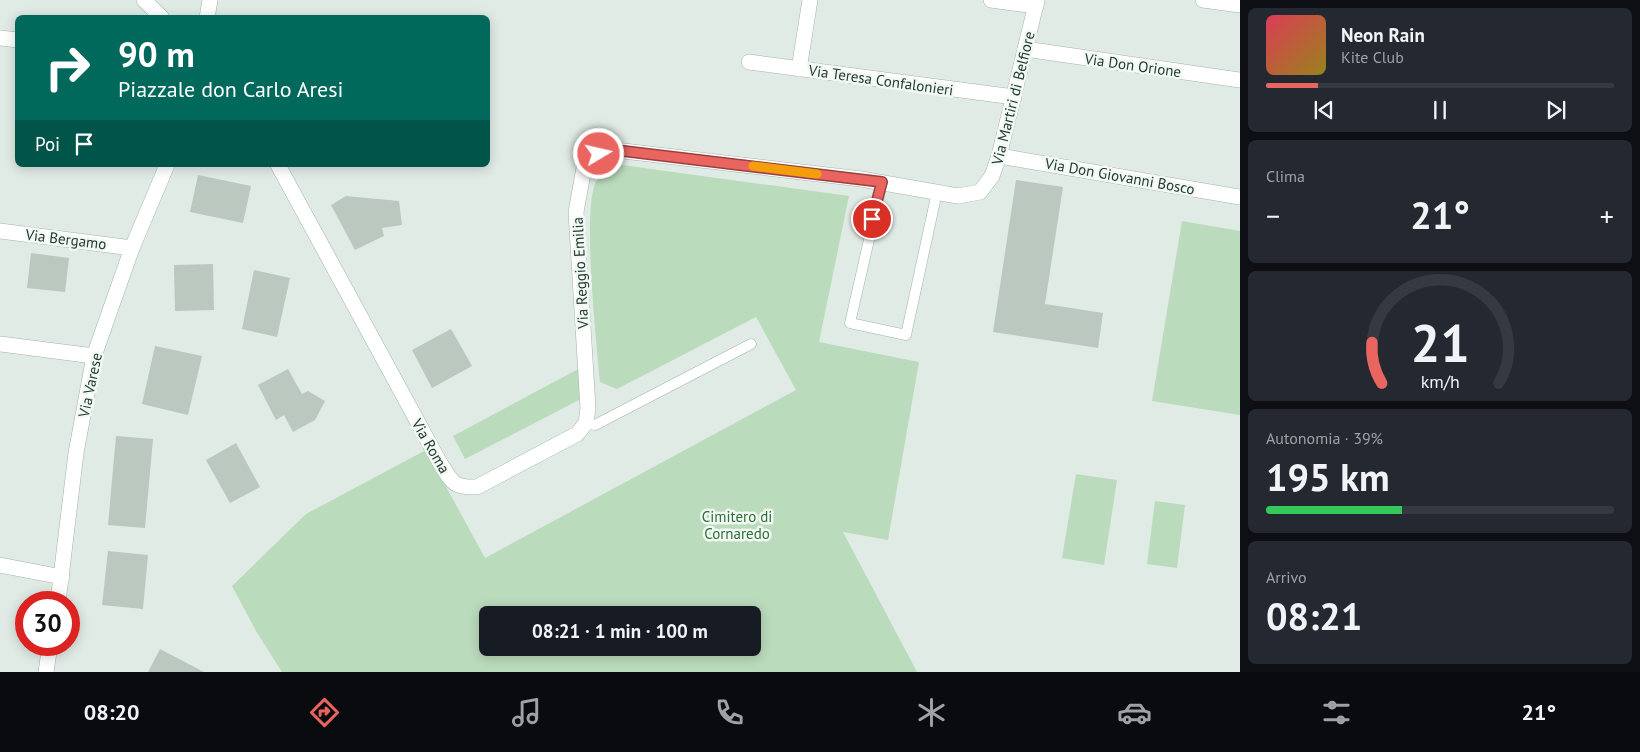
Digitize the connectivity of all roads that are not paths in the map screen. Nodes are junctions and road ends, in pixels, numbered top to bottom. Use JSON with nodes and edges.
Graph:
{"nodes":[{"id":1,"x":144,"y":0,"type":"edge"},
{"id":2,"x":810,"y":0,"type":"edge"},
{"id":3,"x":991,"y":0,"type":"edge"},
{"id":4,"x":1203,"y":0,"type":"edge"},
{"id":5,"x":1037,"y":3,"type":"edge"},
{"id":6,"x":1240,"y":6,"type":"edge"},
{"id":7,"x":158,"y":15,"type":"edge"},
{"id":8,"x":0,"y":38,"type":"edge"},
{"id":9,"x":15,"y":40,"type":"edge"},
{"id":10,"x":1025,"y":50,"type":"junction"},
{"id":11,"x":749,"y":62,"type":"dead end"},
{"id":12,"x":799,"y":69,"type":"junction"},
{"id":13,"x":1240,"y":80,"type":"edge"},
{"id":14,"x":1014,"y":97,"type":"junction"},
{"id":15,"x":999,"y":156,"type":"junction"},
{"id":16,"x":279,"y":167,"type":"edge"},
{"id":17,"x":165,"y":169,"type":"edge"},
{"id":18,"x":882,"y":182,"type":"junction"},
{"id":19,"x":937,"y":192,"type":"junction"},
{"id":20,"x":980,"y":192,"type":"joint"},
{"id":21,"x":1240,"y":197,"type":"edge"},
{"id":22,"x":0,"y":231,"type":"edge"},
{"id":23,"x":132,"y":248,"type":"junction"},
{"id":24,"x":0,"y":344,"type":"edge"},
{"id":25,"x":751,"y":344,"type":"dead end"},
{"id":26,"x":94,"y":356,"type":"junction"},
{"id":27,"x":586,"y":423,"type":"junction"},
{"id":28,"x":0,"y":565,"type":"edge"},
{"id":29,"x":62,"y":577,"type":"junction"},
{"id":30,"x":60,"y":591,"type":"edge"},
{"id":31,"x":48,"y":656,"type":"edge"},
{"id":32,"x":46,"y":672,"type":"edge"}],
"edges":[{"from":1,"to":7,"type":"street"},
{"from":2,"to":12,"type":"street"},
{"from":3,"to":5,"type":"street"},
{"from":4,"to":6,"type":"street"},
{"from":5,"to":10,"type":"street","name":"Via Martiri di Belfiore"},
{"from":8,"to":9,"type":"street"},
{"from":10,"to":13,"type":"street","name":"Via Don Orione"},
{"from":10,"to":14,"type":"street","name":"Via Martiri di Belfiore"},
{"from":11,"to":12,"type":"street","name":"Via Teresa Confalonieri"},
{"from":12,"to":14,"type":"street","name":"Via Teresa Confalonieri"},
{"from":14,"to":15,"type":"street","name":"Via Martiri di Belfiore"},
{"from":15,"to":20,"type":"street","name":"Via Martiri di Belfiore"},
{"from":15,"to":21,"type":"street","name":"Via Don Giovanni Bosco"},
{"from":16,"to":27,"type":"street","name":"Via Roma"},
{"from":17,"to":23,"type":"street","name":"Via Varese"},
{"from":18,"to":19,"type":"street","name":"Via Reggio Emilia"},
{"from":18,"to":19,"type":"lane"},
{"from":18,"to":27,"type":"street","name":"Via Reggio Emilia"},
{"from":19,"to":20,"type":"street","name":"Via Reggio Emilia"},
{"from":22,"to":23,"type":"street","name":"Via Bergamo"},
{"from":23,"to":26,"type":"street","name":"Via Varese"},
{"from":24,"to":26,"type":"street"},
{"from":25,"to":27,"type":"lane","name":"Via Roma"},
{"from":26,"to":29,"type":"street","name":"Via Varese"},
{"from":28,"to":29,"type":"street"},
{"from":29,"to":30,"type":"street","name":"Via Varese"},
{"from":31,"to":32,"type":"street"}]}
